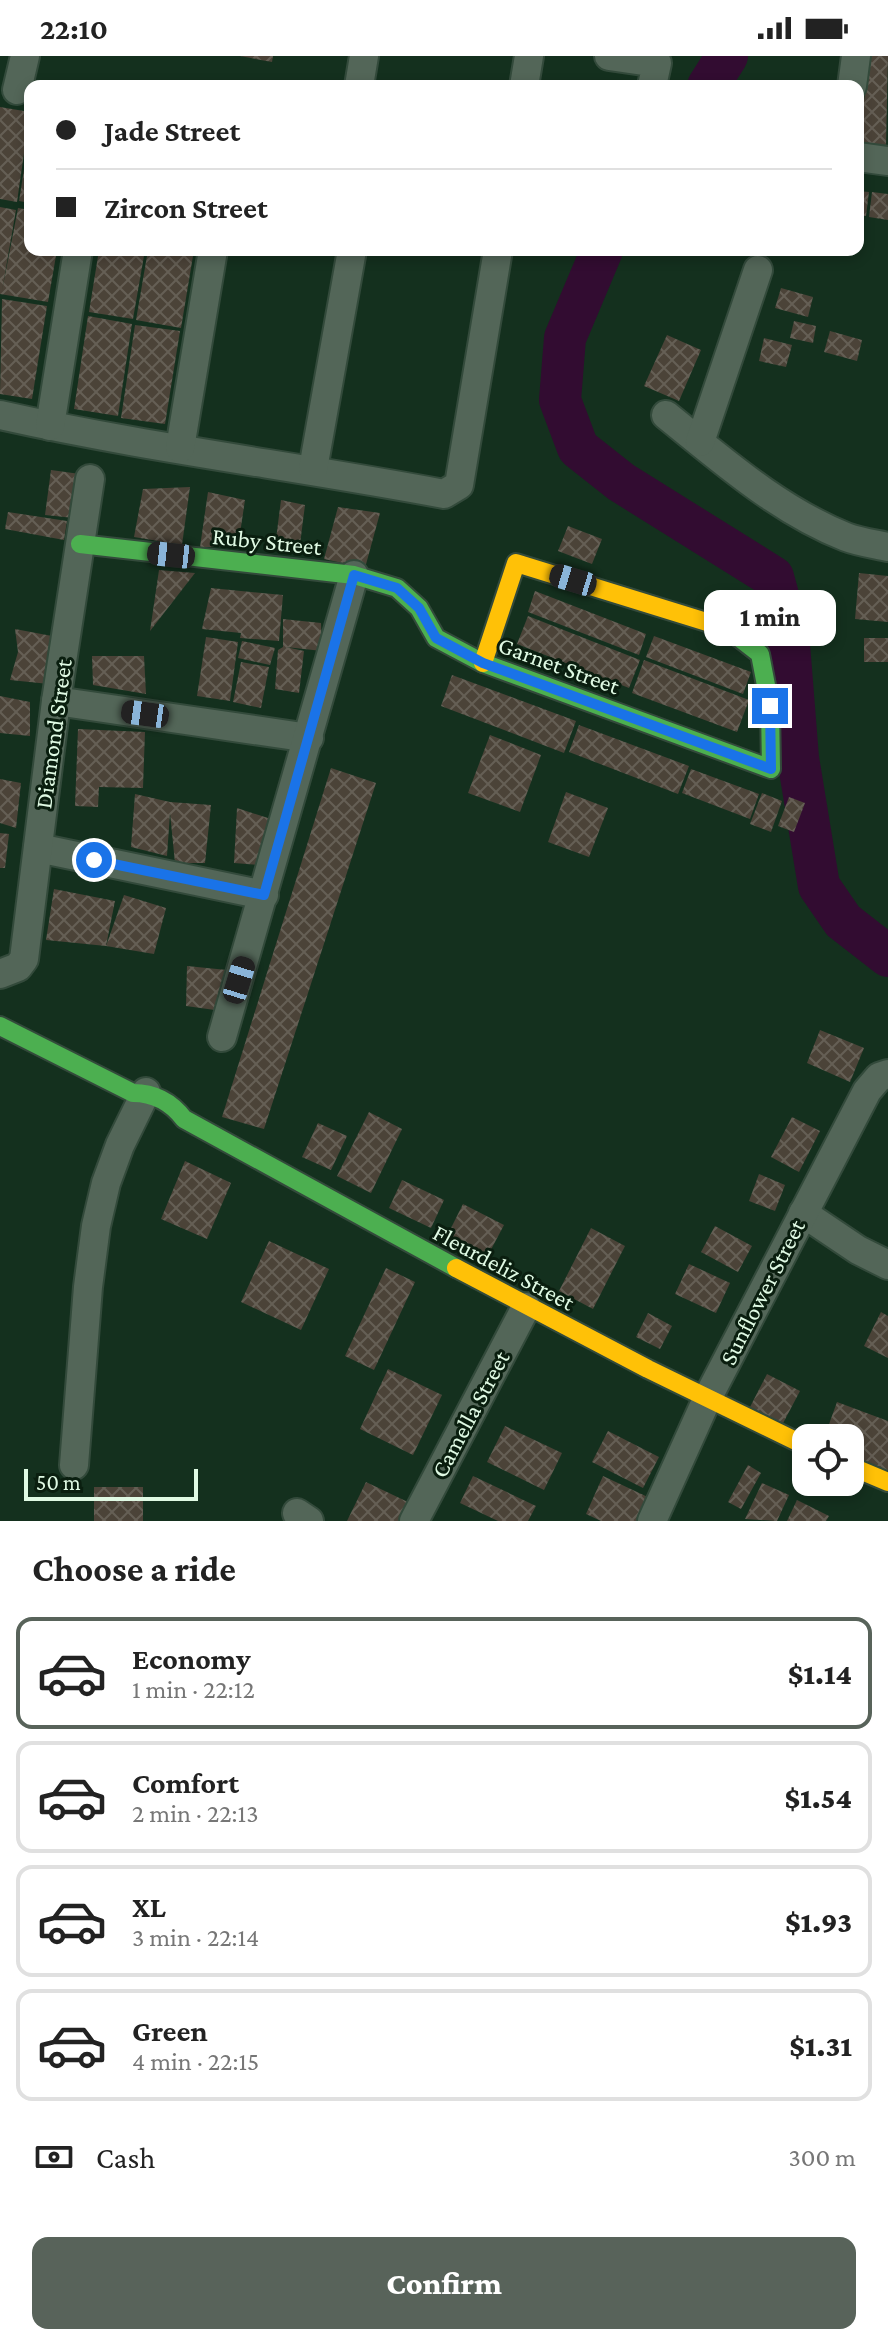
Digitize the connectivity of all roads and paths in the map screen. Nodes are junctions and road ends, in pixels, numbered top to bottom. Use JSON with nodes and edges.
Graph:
{"nodes":[{"id":1,"x":25,"y":56,"type":"edge"},
{"id":2,"x":364,"y":56,"type":"edge"},
{"id":3,"x":529,"y":56,"type":"edge"},
{"id":4,"x":609,"y":56,"type":"edge"},
{"id":5,"x":856,"y":56,"type":"edge"},
{"id":6,"x":360,"y":80,"type":"edge"},
{"id":7,"x":525,"y":80,"type":"edge"},
{"id":8,"x":653,"y":80,"type":"edge"},
{"id":9,"x":853,"y":80,"type":"edge"},
{"id":10,"x":16,"y":90,"type":"edge"},
{"id":11,"x":864,"y":158,"type":"edge"},
{"id":12,"x":888,"y":161,"type":"edge"},
{"id":13,"x":77,"y":256,"type":"edge"},
{"id":14,"x":212,"y":256,"type":"edge"},
{"id":15,"x":351,"y":256,"type":"edge"},
{"id":16,"x":497,"y":256,"type":"edge"},
{"id":17,"x":758,"y":270,"type":"dead end"},
{"id":18,"x":0,"y":415,"type":"edge"},
{"id":19,"x":666,"y":415,"type":"dead end"},
{"id":20,"x":50,"y":426,"type":"junction"},
{"id":21,"x":700,"y":442,"type":"junction"},
{"id":22,"x":180,"y":448,"type":"junction"},
{"id":23,"x":313,"y":469,"type":"junction"},
{"id":24,"x":90,"y":479,"type":"dead end"},
{"id":25,"x":80,"y":544,"type":"junction"},
{"id":26,"x":888,"y":547,"type":"edge"},
{"id":27,"x":354,"y":575,"type":"junction"},
{"id":28,"x":483,"y":663,"type":"junction"},
{"id":29,"x":56,"y":701,"type":"junction"},
{"id":30,"x":309,"y":738,"type":"junction"},
{"id":31,"x":38,"y":848,"type":"junction"},
{"id":32,"x":264,"y":895,"type":"junction"},
{"id":33,"x":0,"y":974,"type":"edge"},
{"id":34,"x":0,"y":1026,"type":"edge"},
{"id":35,"x":222,"y":1037,"type":"dead end"},
{"id":36,"x":888,"y":1074,"type":"edge"},
{"id":37,"x":140,"y":1096,"type":"junction"},
{"id":38,"x":803,"y":1213,"type":"junction"},
{"id":39,"x":888,"y":1265,"type":"edge"},
{"id":40,"x":526,"y":1307,"type":"junction"},
{"id":41,"x":707,"y":1399,"type":"junction"},
{"id":42,"x":792,"y":1439,"type":"edge"},
{"id":43,"x":74,"y":1465,"type":"dead end"},
{"id":44,"x":864,"y":1472,"type":"edge"},
{"id":45,"x":888,"y":1482,"type":"edge"},
{"id":46,"x":414,"y":1521,"type":"edge"},
{"id":47,"x":652,"y":1521,"type":"edge"}],
"edges":[{"from":1,"to":10,"type":"street"},
{"from":2,"to":6,"type":"street"},
{"from":3,"to":7,"type":"street"},
{"from":4,"to":8,"type":"street"},
{"from":5,"to":9,"type":"street"},
{"from":11,"to":12,"type":"street"},
{"from":13,"to":20,"type":"street"},
{"from":14,"to":22,"type":"street"},
{"from":15,"to":23,"type":"street"},
{"from":16,"to":23,"type":"street"},
{"from":17,"to":21,"type":"street"},
{"from":18,"to":20,"type":"street"},
{"from":19,"to":21,"type":"street"},
{"from":20,"to":22,"type":"street"},
{"from":21,"to":26,"type":"street"},
{"from":22,"to":23,"type":"street"},
{"from":24,"to":25,"type":"street","name":"Diamond Street"},
{"from":25,"to":27,"type":"street","name":"Ruby Street"},
{"from":25,"to":29,"type":"street","name":"Diamond Street"},
{"from":27,"to":28,"type":"street","name":"Garnet Street"},
{"from":27,"to":30,"type":"street"},
{"from":28,"to":28,"type":"street","name":"Garnet Street"},
{"from":29,"to":30,"type":"street"},
{"from":29,"to":31,"type":"street","name":"Diamond Street"},
{"from":30,"to":32,"type":"street"},
{"from":31,"to":32,"type":"street"},
{"from":31,"to":33,"type":"street","name":"Diamond Street"},
{"from":32,"to":35,"type":"street"},
{"from":34,"to":37,"type":"street","name":"Fleurdeliz Street"},
{"from":36,"to":38,"type":"street","name":"Sunflower Street"},
{"from":37,"to":40,"type":"street","name":"Fleurdeliz Street"},
{"from":37,"to":43,"type":"street"},
{"from":38,"to":39,"type":"street"},
{"from":38,"to":41,"type":"street","name":"Sunflower Street"},
{"from":40,"to":41,"type":"street","name":"Fleurdeliz Street"},
{"from":40,"to":46,"type":"street","name":"Camella Street"},
{"from":41,"to":42,"type":"street","name":"Fleurdeliz Street"},
{"from":41,"to":47,"type":"street","name":"Sunflower Street"},
{"from":44,"to":45,"type":"street"}]}
